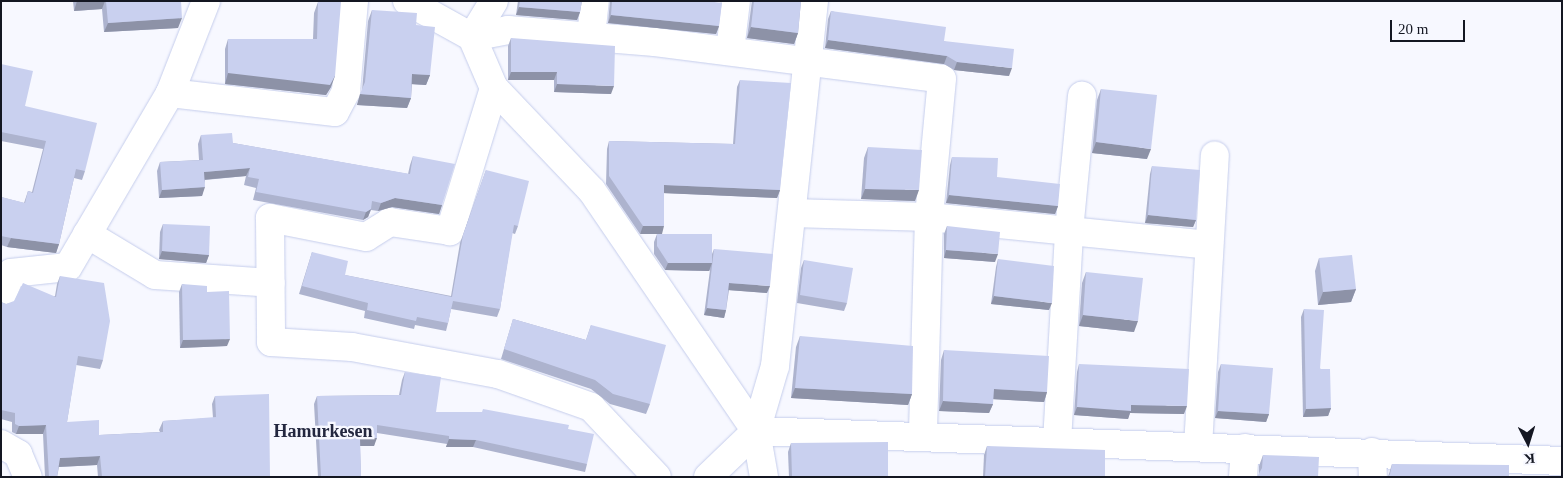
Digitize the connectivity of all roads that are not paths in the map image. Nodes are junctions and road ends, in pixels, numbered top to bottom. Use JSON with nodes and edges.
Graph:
{"nodes":[{"id":1,"x":206,"y":1,"type":"edge"},
{"id":2,"x":354,"y":1,"type":"edge"},
{"id":3,"x":407,"y":1,"type":"edge"},
{"id":4,"x":494,"y":1,"type":"edge"},
{"id":5,"x":595,"y":1,"type":"edge"},
{"id":6,"x":736,"y":1,"type":"edge"},
{"id":7,"x":814,"y":1,"type":"edge"},
{"id":8,"x":472,"y":37,"type":"junction"},
{"id":9,"x":592,"y":37,"type":"junction"},
{"id":10,"x":730,"y":51,"type":"junction"},
{"id":11,"x":809,"y":61,"type":"junction"},
{"id":12,"x":494,"y":88,"type":"junction"},
{"id":13,"x":170,"y":93,"type":"junction"},
{"id":14,"x":1082,"y":96,"type":"dead end"},
{"id":15,"x":1215,"y":155,"type":"dead end"},
{"id":16,"x":792,"y":213,"type":"junction"},
{"id":17,"x":929,"y":217,"type":"junction"},
{"id":18,"x":1069,"y":231,"type":"junction"},
{"id":19,"x":87,"y":234,"type":"junction"},
{"id":20,"x":1209,"y":245,"type":"junction"},
{"id":21,"x":270,"y":283,"type":"junction"},
{"id":22,"x":1,"y":297,"type":"edge"},
{"id":23,"x":756,"y":432,"type":"junction"},
{"id":24,"x":923,"y":437,"type":"junction"},
{"id":25,"x":1057,"y":442,"type":"junction"},
{"id":26,"x":1,"y":444,"type":"edge"},
{"id":27,"x":1198,"y":446,"type":"junction"},
{"id":28,"x":1245,"y":448,"type":"junction"},
{"id":29,"x":1562,"y":461,"type":"edge"},
{"id":30,"x":1373,"y":465,"type":"edge"},
{"id":31,"x":1513,"y":468,"type":"edge"},
{"id":32,"x":28,"y":477,"type":"edge"},
{"id":33,"x":657,"y":477,"type":"edge"},
{"id":34,"x":708,"y":477,"type":"edge"},
{"id":35,"x":764,"y":477,"type":"edge"},
{"id":36,"x":1243,"y":477,"type":"edge"}],
"edges":[{"from":1,"to":13,"type":"street"},
{"from":2,"to":13,"type":"street"},
{"from":3,"to":8,"type":"street"},
{"from":4,"to":8,"type":"street"},
{"from":5,"to":9,"type":"street"},
{"from":6,"to":10,"type":"street"},
{"from":7,"to":11,"type":"street"},
{"from":8,"to":9,"type":"street"},
{"from":8,"to":12,"type":"street"},
{"from":9,"to":10,"type":"street"},
{"from":10,"to":11,"type":"street"},
{"from":11,"to":16,"type":"street"},
{"from":11,"to":17,"type":"street"},
{"from":12,"to":21,"type":"street"},
{"from":12,"to":23,"type":"street"},
{"from":13,"to":19,"type":"street"},
{"from":14,"to":18,"type":"street"},
{"from":15,"to":20,"type":"street"},
{"from":16,"to":17,"type":"street"},
{"from":16,"to":23,"type":"street"},
{"from":17,"to":18,"type":"street"},
{"from":17,"to":24,"type":"street"},
{"from":18,"to":20,"type":"street"},
{"from":18,"to":25,"type":"street"},
{"from":19,"to":21,"type":"street"},
{"from":19,"to":22,"type":"street"},
{"from":20,"to":27,"type":"street"},
{"from":21,"to":33,"type":"street"},
{"from":23,"to":24,"type":"street"},
{"from":23,"to":34,"type":"street"},
{"from":23,"to":35,"type":"street"},
{"from":24,"to":25,"type":"street"},
{"from":25,"to":27,"type":"street"},
{"from":26,"to":32,"type":"street"},
{"from":27,"to":28,"type":"street"},
{"from":28,"to":30,"type":"street"},
{"from":28,"to":36,"type":"street"},
{"from":29,"to":31,"type":"street"},
{"from":30,"to":31,"type":"street"}]}
